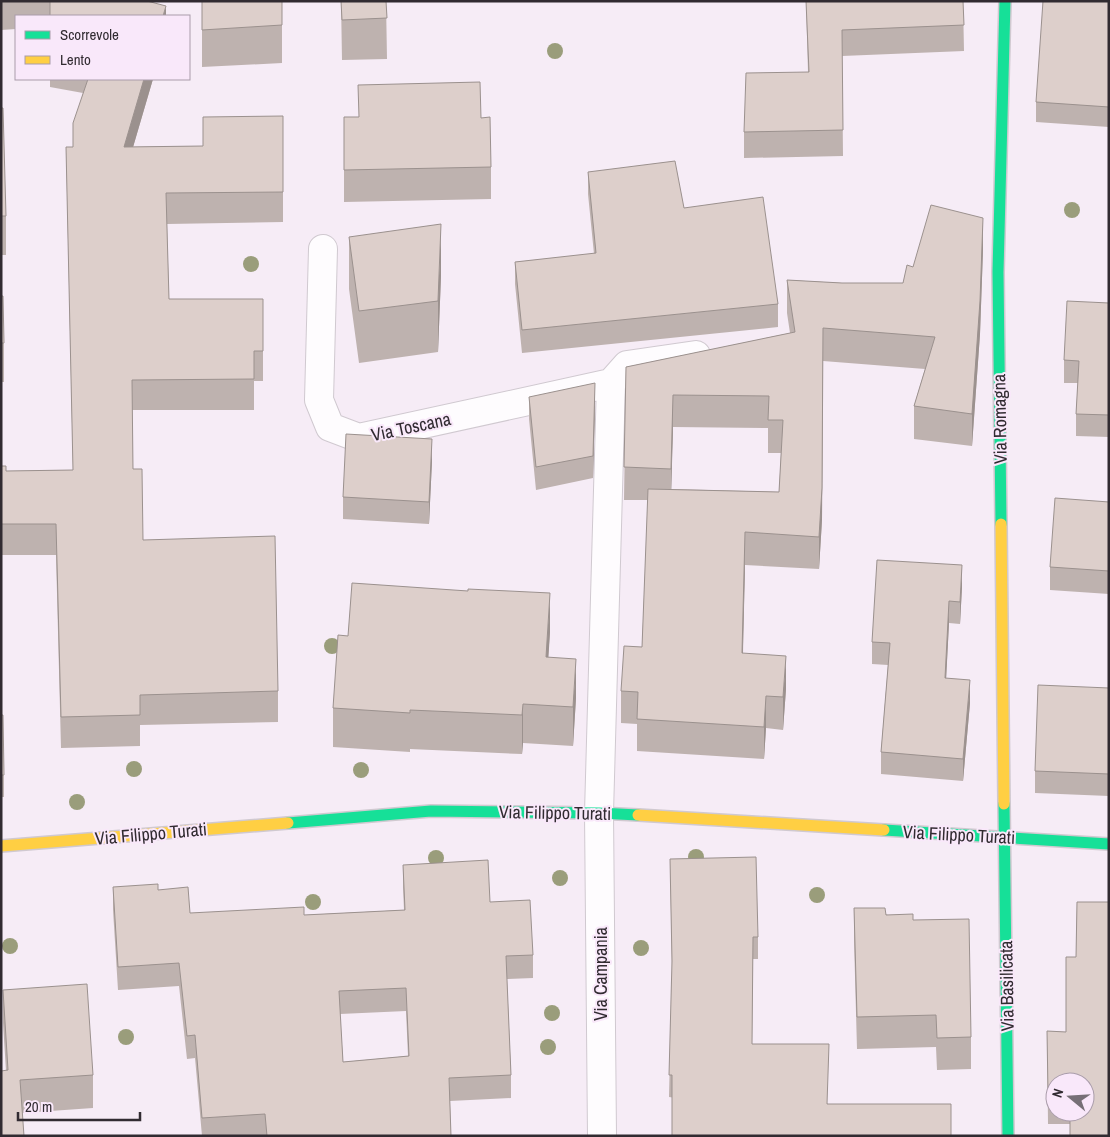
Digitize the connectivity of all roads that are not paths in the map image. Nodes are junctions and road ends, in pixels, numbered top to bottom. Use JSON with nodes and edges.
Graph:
{"nodes":[{"id":1,"x":1005,"y":1,"type":"edge"},
{"id":2,"x":323,"y":248,"type":"dead end"},
{"id":3,"x":725,"y":350,"type":"edge"},
{"id":4,"x":611,"y":384,"type":"junction"},
{"id":5,"x":599,"y":813,"type":"junction"},
{"id":6,"x":1005,"y":837,"type":"junction"},
{"id":7,"x":1109,"y":844,"type":"edge"},
{"id":8,"x":1,"y":846,"type":"edge"},
{"id":9,"x":602,"y":1136,"type":"edge"},
{"id":10,"x":1008,"y":1136,"type":"edge"}],
"edges":[{"from":1,"to":6,"type":"street","name":"Via Romagna"},
{"from":2,"to":4,"type":"street","name":"Via Toscana"},
{"from":3,"to":4,"type":"street"},
{"from":4,"to":5,"type":"street"},
{"from":5,"to":6,"type":"street","name":"Via Filippo Turati"},
{"from":5,"to":8,"type":"street","name":"Via Filippo Turati"},
{"from":5,"to":9,"type":"street","name":"Via Campania"},
{"from":6,"to":7,"type":"street","name":"Via Filippo Turati"},
{"from":6,"to":10,"type":"street","name":"Via Basilicata"}]}
